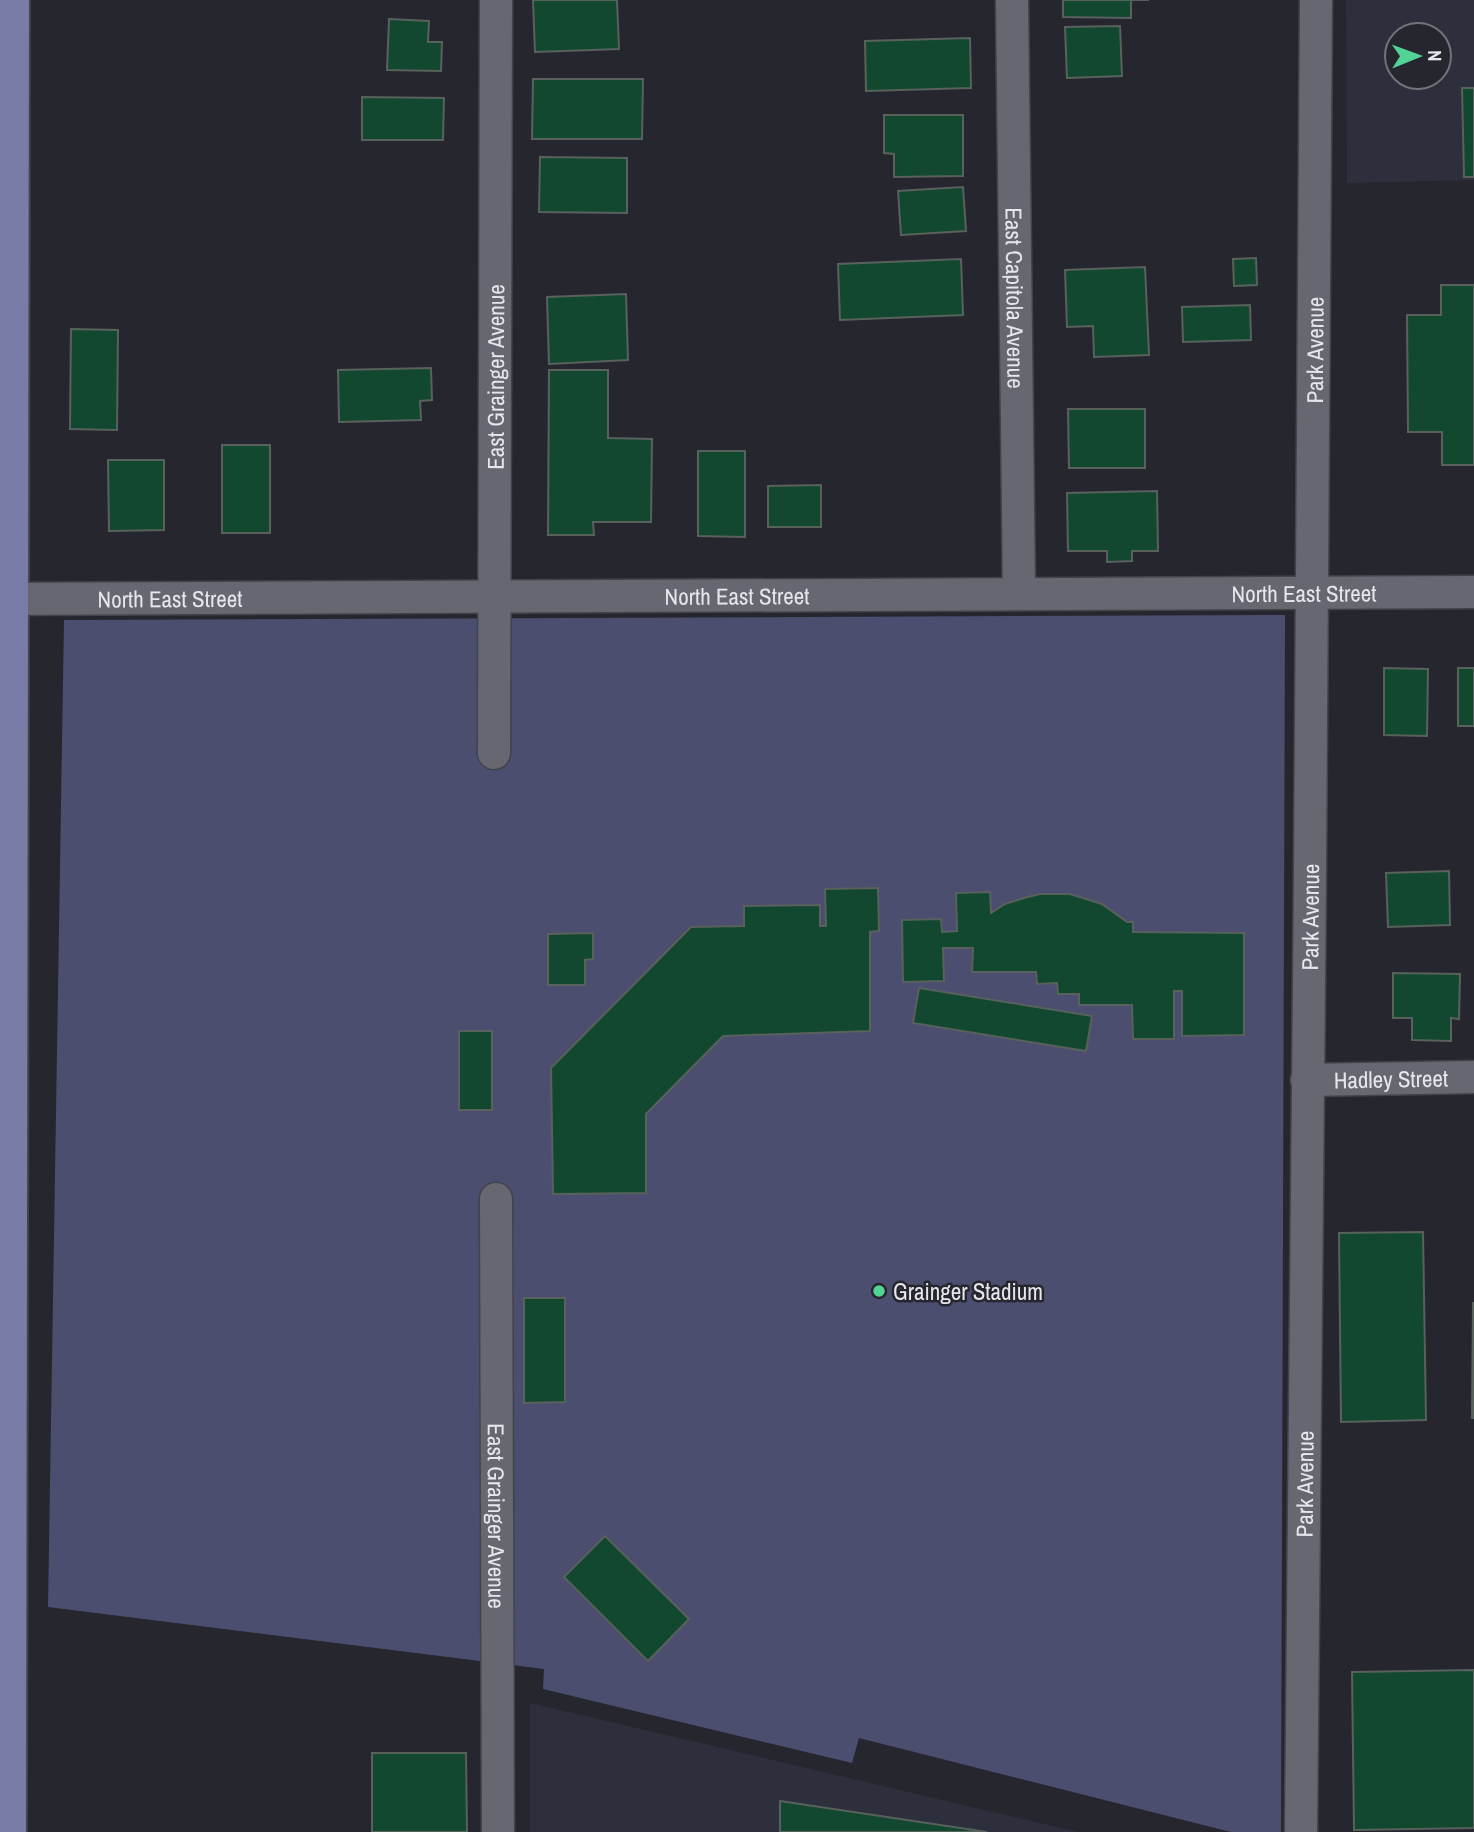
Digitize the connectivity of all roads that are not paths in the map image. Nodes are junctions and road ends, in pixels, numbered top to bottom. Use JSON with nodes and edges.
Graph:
{"nodes":[{"id":1,"x":9,"y":0,"type":"edge"},
{"id":2,"x":496,"y":0,"type":"edge"},
{"id":3,"x":1012,"y":0,"type":"edge"},
{"id":4,"x":1316,"y":0,"type":"edge"},
{"id":5,"x":1474,"y":592,"type":"edge"},
{"id":6,"x":1019,"y":593,"type":"junction"},
{"id":7,"x":1314,"y":593,"type":"junction"},
{"id":8,"x":494,"y":597,"type":"junction"},
{"id":9,"x":5,"y":598,"type":"edge"},
{"id":10,"x":494,"y":753,"type":"dead end"},
{"id":11,"x":1474,"y":1077,"type":"edge"},
{"id":12,"x":1307,"y":1080,"type":"junction"},
{"id":13,"x":496,"y":1199,"type":"dead end"},
{"id":14,"x":7,"y":1832,"type":"edge"},
{"id":15,"x":498,"y":1832,"type":"edge"},
{"id":16,"x":1301,"y":1832,"type":"edge"}],
"edges":[{"from":1,"to":9,"type":"main road"},
{"from":2,"to":8,"type":"street","name":"East Grainger Avenue"},
{"from":3,"to":6,"type":"street","name":"East Capitola Avenue"},
{"from":4,"to":7,"type":"street","name":"Park Avenue"},
{"from":5,"to":7,"type":"street","name":"North East Street"},
{"from":6,"to":7,"type":"street","name":"North East Street"},
{"from":6,"to":8,"type":"street","name":"North East Street"},
{"from":7,"to":12,"type":"street","name":"Park Avenue"},
{"from":8,"to":9,"type":"street","name":"North East Street"},
{"from":8,"to":10,"type":"street","name":"East Grainger Avenue"},
{"from":9,"to":14,"type":"main road"},
{"from":11,"to":12,"type":"street","name":"Hadley Street"},
{"from":12,"to":16,"type":"street","name":"Park Avenue"},
{"from":13,"to":15,"type":"street","name":"East Grainger Avenue"}]}
